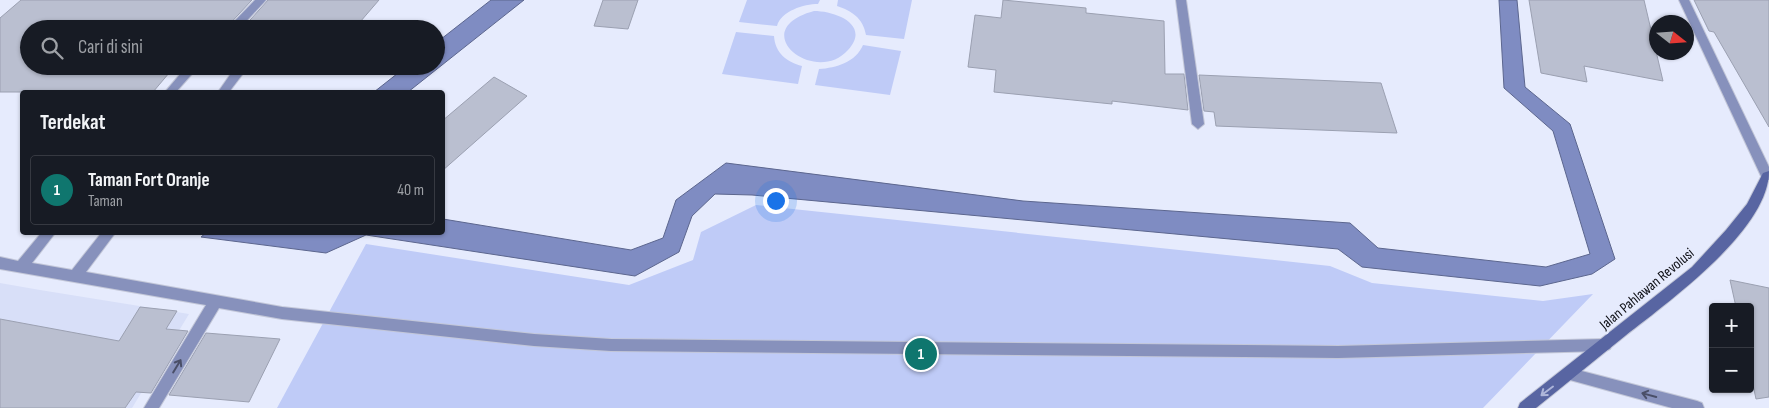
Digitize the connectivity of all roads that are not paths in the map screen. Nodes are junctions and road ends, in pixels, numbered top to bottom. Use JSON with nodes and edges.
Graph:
{"nodes":[{"id":1,"x":261,"y":0,"type":"edge"},
{"id":2,"x":1181,"y":0,"type":"edge"},
{"id":3,"x":1684,"y":0,"type":"edge"},
{"id":4,"x":241,"y":20,"type":"edge"},
{"id":5,"x":186,"y":75,"type":"edge"},
{"id":6,"x":236,"y":76,"type":"dead end"},
{"id":7,"x":172,"y":90,"type":"edge"},
{"id":8,"x":225,"y":90,"type":"edge"},
{"id":9,"x":1198,"y":124,"type":"dead end"},
{"id":10,"x":1768,"y":176,"type":"edge"},
{"id":11,"x":47,"y":235,"type":"edge"},
{"id":12,"x":108,"y":235,"type":"edge"},
{"id":13,"x":0,"y":263,"type":"edge"},
{"id":14,"x":20,"y":267,"type":"junction"},
{"id":15,"x":75,"y":276,"type":"junction"},
{"id":16,"x":216,"y":301,"type":"junction"},
{"id":17,"x":1605,"y":345,"type":"junction"},
{"id":18,"x":1570,"y":374,"type":"junction"},
{"id":19,"x":151,"y":408,"type":"edge"},
{"id":20,"x":1525,"y":408,"type":"edge"},
{"id":21,"x":1696,"y":408,"type":"edge"}],
"edges":[{"from":1,"to":4,"type":"street"},
{"from":2,"to":9,"type":"street"},
{"from":3,"to":10,"type":"street"},
{"from":5,"to":7,"type":"street"},
{"from":6,"to":8,"type":"street"},
{"from":10,"to":17,"type":"street","name":"Jalan Pahlawan Revolusi"},
{"from":11,"to":14,"type":"street"},
{"from":12,"to":15,"type":"street"},
{"from":13,"to":14,"type":"street"},
{"from":14,"to":15,"type":"street"},
{"from":15,"to":16,"type":"street"},
{"from":16,"to":17,"type":"street"},
{"from":19,"to":16,"type":"street","one_way":true},
{"from":17,"to":18,"type":"street","name":"Jalan Pahlawan Revolusi"},
{"from":18,"to":20,"type":"street","name":"Jalan Pahlawan Revolusi","one_way":true},
{"from":21,"to":18,"type":"street","one_way":true}]}
